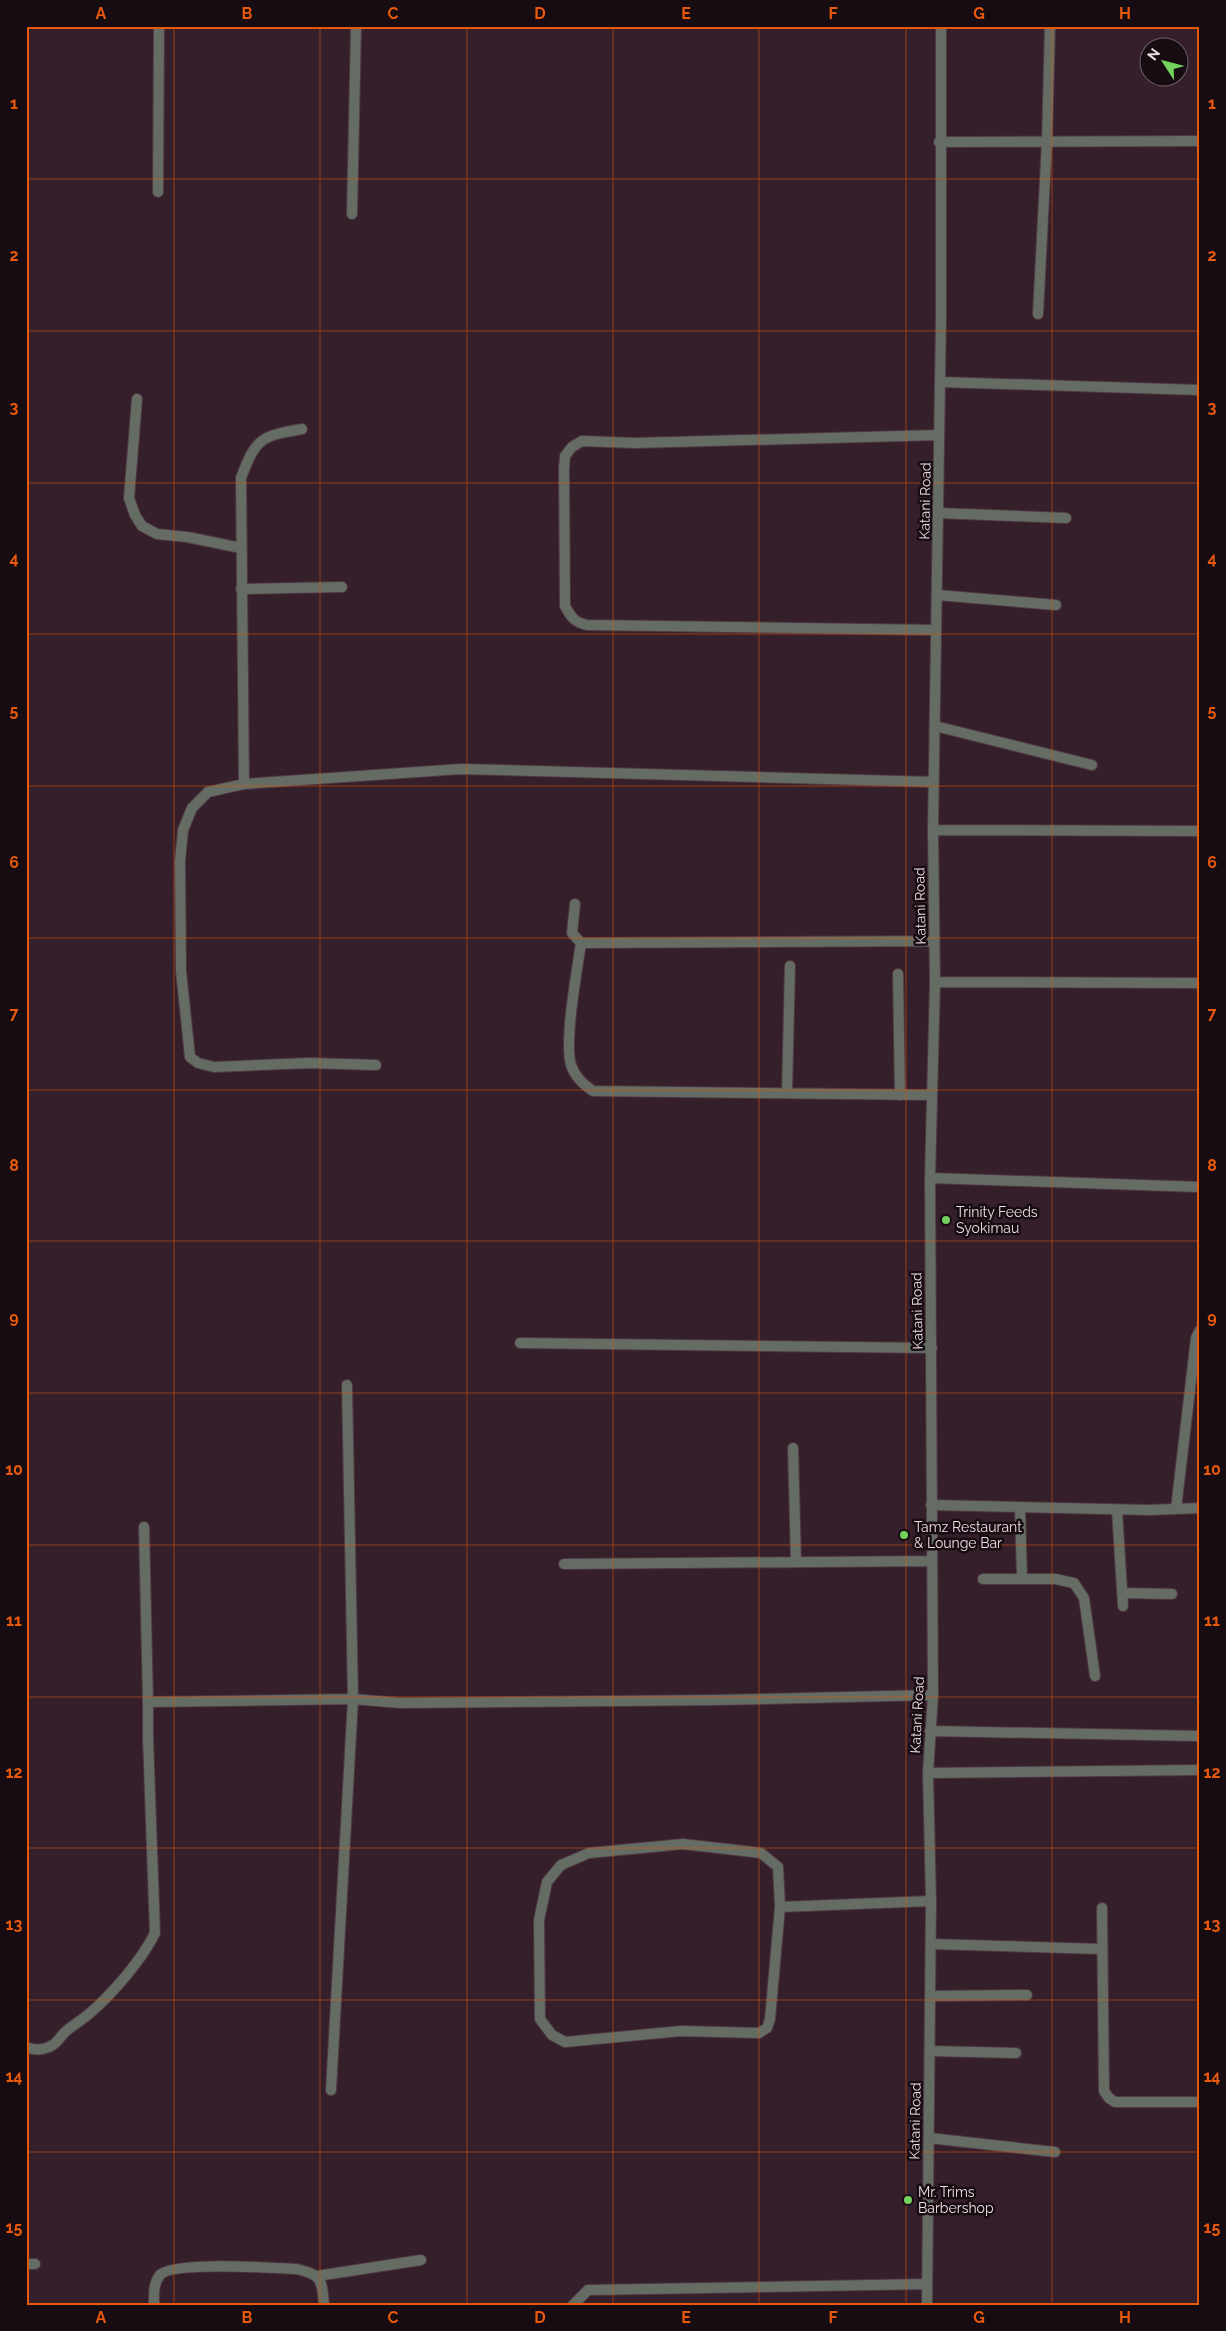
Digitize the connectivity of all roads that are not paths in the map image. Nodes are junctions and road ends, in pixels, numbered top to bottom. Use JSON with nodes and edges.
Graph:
{"nodes":[{"id":1,"x":159,"y":26,"type":"edge"},
{"id":2,"x":356,"y":26,"type":"edge"},
{"id":3,"x":941,"y":26,"type":"edge"},
{"id":4,"x":1050,"y":26,"type":"edge"},
{"id":5,"x":1047,"y":141,"type":"junction"},
{"id":6,"x":1200,"y":141,"type":"edge"},
{"id":7,"x":940,"y":142,"type":"junction"},
{"id":8,"x":158,"y":192,"type":"dead end"},
{"id":9,"x":352,"y":214,"type":"dead end"},
{"id":10,"x":1038,"y":314,"type":"dead end"},
{"id":11,"x":940,"y":382,"type":"junction"},
{"id":12,"x":1200,"y":390,"type":"edge"},
{"id":13,"x":137,"y":399,"type":"dead end"},
{"id":14,"x":302,"y":429,"type":"dead end"},
{"id":15,"x":940,"y":435,"type":"junction"},
{"id":16,"x":938,"y":513,"type":"junction"},
{"id":17,"x":1066,"y":518,"type":"dead end"},
{"id":18,"x":241,"y":548,"type":"junction"},
{"id":19,"x":342,"y":587,"type":"dead end"},
{"id":20,"x":241,"y":589,"type":"junction"},
{"id":21,"x":937,"y":595,"type":"junction"},
{"id":22,"x":1056,"y":605,"type":"dead end"},
{"id":23,"x":936,"y":630,"type":"junction"},
{"id":24,"x":935,"y":726,"type":"junction"},
{"id":25,"x":1092,"y":765,"type":"dead end"},
{"id":26,"x":934,"y":782,"type":"junction"},
{"id":27,"x":244,"y":784,"type":"junction"},
{"id":28,"x":933,"y":830,"type":"junction"},
{"id":29,"x":1200,"y":830,"type":"edge"},
{"id":30,"x":575,"y":904,"type":"dead end"},
{"id":31,"x":934,"y":941,"type":"junction"},
{"id":32,"x":580,"y":944,"type":"junction"},
{"id":33,"x":790,"y":966,"type":"dead end"},
{"id":34,"x":898,"y":974,"type":"dead end"},
{"id":35,"x":935,"y":982,"type":"junction"},
{"id":36,"x":1200,"y":983,"type":"edge"},
{"id":37,"x":376,"y":1065,"type":"dead end"},
{"id":38,"x":787,"y":1092,"type":"junction"},
{"id":39,"x":900,"y":1095,"type":"junction"},
{"id":40,"x":932,"y":1095,"type":"junction"},
{"id":41,"x":930,"y":1178,"type":"junction"},
{"id":42,"x":1200,"y":1186,"type":"edge"},
{"id":43,"x":1200,"y":1330,"type":"edge"},
{"id":44,"x":520,"y":1343,"type":"dead end"},
{"id":45,"x":932,"y":1348,"type":"junction"},
{"id":46,"x":347,"y":1385,"type":"dead end"},
{"id":47,"x":794,"y":1448,"type":"dead end"},
{"id":48,"x":931,"y":1505,"type":"junction"},
{"id":49,"x":1020,"y":1507,"type":"junction"},
{"id":50,"x":1200,"y":1508,"type":"edge"},
{"id":51,"x":1176,"y":1509,"type":"junction"},
{"id":52,"x":1117,"y":1510,"type":"junction"},
{"id":53,"x":144,"y":1527,"type":"dead end"},
{"id":54,"x":931,"y":1561,"type":"junction"},
{"id":55,"x":796,"y":1562,"type":"junction"},
{"id":56,"x":564,"y":1564,"type":"dead end"},
{"id":57,"x":983,"y":1579,"type":"dead end"},
{"id":58,"x":1022,"y":1579,"type":"junction"},
{"id":59,"x":1122,"y":1593,"type":"junction"},
{"id":60,"x":1172,"y":1594,"type":"dead end"},
{"id":61,"x":1123,"y":1606,"type":"dead end"},
{"id":62,"x":1094,"y":1676,"type":"dead end"},
{"id":63,"x":933,"y":1695,"type":"junction"},
{"id":64,"x":353,"y":1699,"type":"junction"},
{"id":65,"x":148,"y":1702,"type":"junction"},
{"id":66,"x":930,"y":1731,"type":"junction"},
{"id":67,"x":1200,"y":1736,"type":"edge"},
{"id":68,"x":1200,"y":1770,"type":"edge"},
{"id":69,"x":928,"y":1773,"type":"junction"},
{"id":70,"x":931,"y":1901,"type":"junction"},
{"id":71,"x":780,"y":1907,"type":"junction"},
{"id":72,"x":1102,"y":1908,"type":"dead end"},
{"id":73,"x":931,"y":1944,"type":"junction"},
{"id":74,"x":1101,"y":1949,"type":"junction"},
{"id":75,"x":1027,"y":1995,"type":"dead end"},
{"id":76,"x":930,"y":1996,"type":"junction"},
{"id":77,"x":26,"y":2048,"type":"edge"},
{"id":78,"x":930,"y":2050,"type":"junction"},
{"id":79,"x":1016,"y":2053,"type":"dead end"},
{"id":80,"x":331,"y":2090,"type":"dead end"},
{"id":81,"x":1196,"y":2102,"type":"dead end"},
{"id":82,"x":929,"y":2138,"type":"junction"},
{"id":83,"x":1055,"y":2152,"type":"dead end"},
{"id":84,"x":420,"y":2260,"type":"dead end"},
{"id":85,"x":317,"y":2276,"type":"junction"},
{"id":86,"x":927,"y":2284,"type":"junction"},
{"id":87,"x":154,"y":2305,"type":"edge"},
{"id":88,"x":324,"y":2305,"type":"edge"},
{"id":89,"x":573,"y":2305,"type":"edge"},
{"id":90,"x":927,"y":2305,"type":"edge"}],
"edges":[{"from":1,"to":8,"type":"street"},
{"from":2,"to":9,"type":"street"},
{"from":3,"to":7,"type":"street","name":"Katani Road"},
{"from":4,"to":5,"type":"street"},
{"from":5,"to":6,"type":"street"},
{"from":5,"to":7,"type":"street"},
{"from":5,"to":10,"type":"street"},
{"from":7,"to":11,"type":"street","name":"Katani Road"},
{"from":11,"to":12,"type":"street"},
{"from":11,"to":15,"type":"street","name":"Katani Road"},
{"from":13,"to":18,"type":"street"},
{"from":14,"to":18,"type":"street"},
{"from":15,"to":16,"type":"street","name":"Katani Road"},
{"from":15,"to":23,"type":"street"},
{"from":16,"to":17,"type":"street"},
{"from":16,"to":21,"type":"street","name":"Katani Road"},
{"from":18,"to":20,"type":"street"},
{"from":19,"to":20,"type":"street"},
{"from":20,"to":27,"type":"street"},
{"from":21,"to":22,"type":"street"},
{"from":21,"to":23,"type":"street","name":"Katani Road"},
{"from":23,"to":24,"type":"street","name":"Katani Road"},
{"from":24,"to":25,"type":"street"},
{"from":24,"to":26,"type":"street","name":"Katani Road"},
{"from":26,"to":27,"type":"street"},
{"from":26,"to":28,"type":"street","name":"Katani Road"},
{"from":27,"to":37,"type":"street"},
{"from":28,"to":29,"type":"street"},
{"from":28,"to":31,"type":"street","name":"Katani Road"},
{"from":30,"to":32,"type":"street"},
{"from":31,"to":32,"type":"street"},
{"from":31,"to":35,"type":"street","name":"Katani Road"},
{"from":32,"to":38,"type":"street"},
{"from":33,"to":38,"type":"street"},
{"from":34,"to":39,"type":"street"},
{"from":35,"to":36,"type":"street"},
{"from":35,"to":40,"type":"street","name":"Katani Road"},
{"from":38,"to":39,"type":"street"},
{"from":39,"to":40,"type":"street"},
{"from":40,"to":41,"type":"street","name":"Katani Road"},
{"from":41,"to":42,"type":"street"},
{"from":41,"to":45,"type":"street","name":"Katani Road"},
{"from":43,"to":51,"type":"street"},
{"from":44,"to":45,"type":"street"},
{"from":45,"to":48,"type":"street","name":"Katani Road"},
{"from":46,"to":64,"type":"street"},
{"from":47,"to":55,"type":"street"},
{"from":48,"to":49,"type":"street"},
{"from":48,"to":54,"type":"street","name":"Katani Road"},
{"from":49,"to":52,"type":"street"},
{"from":49,"to":58,"type":"street"},
{"from":50,"to":51,"type":"street"},
{"from":51,"to":52,"type":"street"},
{"from":52,"to":59,"type":"street"},
{"from":53,"to":65,"type":"street"},
{"from":54,"to":55,"type":"street"},
{"from":54,"to":63,"type":"street","name":"Katani Road"},
{"from":55,"to":56,"type":"street"},
{"from":57,"to":58,"type":"street"},
{"from":58,"to":62,"type":"street"},
{"from":59,"to":60,"type":"street"},
{"from":59,"to":61,"type":"street"},
{"from":63,"to":64,"type":"street"},
{"from":63,"to":66,"type":"street","name":"Katani Road"},
{"from":64,"to":65,"type":"street"},
{"from":64,"to":80,"type":"street"},
{"from":65,"to":77,"type":"street"},
{"from":66,"to":67,"type":"street"},
{"from":66,"to":69,"type":"street","name":"Katani Road"},
{"from":68,"to":69,"type":"street"},
{"from":69,"to":70,"type":"street","name":"Katani Road"},
{"from":70,"to":71,"type":"street"},
{"from":70,"to":73,"type":"street","name":"Katani Road"},
{"from":71,"to":71,"type":"street"},
{"from":72,"to":74,"type":"street"},
{"from":73,"to":74,"type":"street"},
{"from":73,"to":76,"type":"street","name":"Katani Road"},
{"from":74,"to":81,"type":"street"},
{"from":75,"to":76,"type":"street"},
{"from":76,"to":78,"type":"street","name":"Katani Road"},
{"from":78,"to":79,"type":"street"},
{"from":78,"to":82,"type":"street","name":"Katani Road"},
{"from":82,"to":83,"type":"street"},
{"from":82,"to":86,"type":"street","name":"Katani Road"},
{"from":84,"to":85,"type":"street"},
{"from":85,"to":87,"type":"street"},
{"from":85,"to":88,"type":"street"},
{"from":86,"to":89,"type":"street"},
{"from":86,"to":90,"type":"street","name":"Katani Road"}]}
